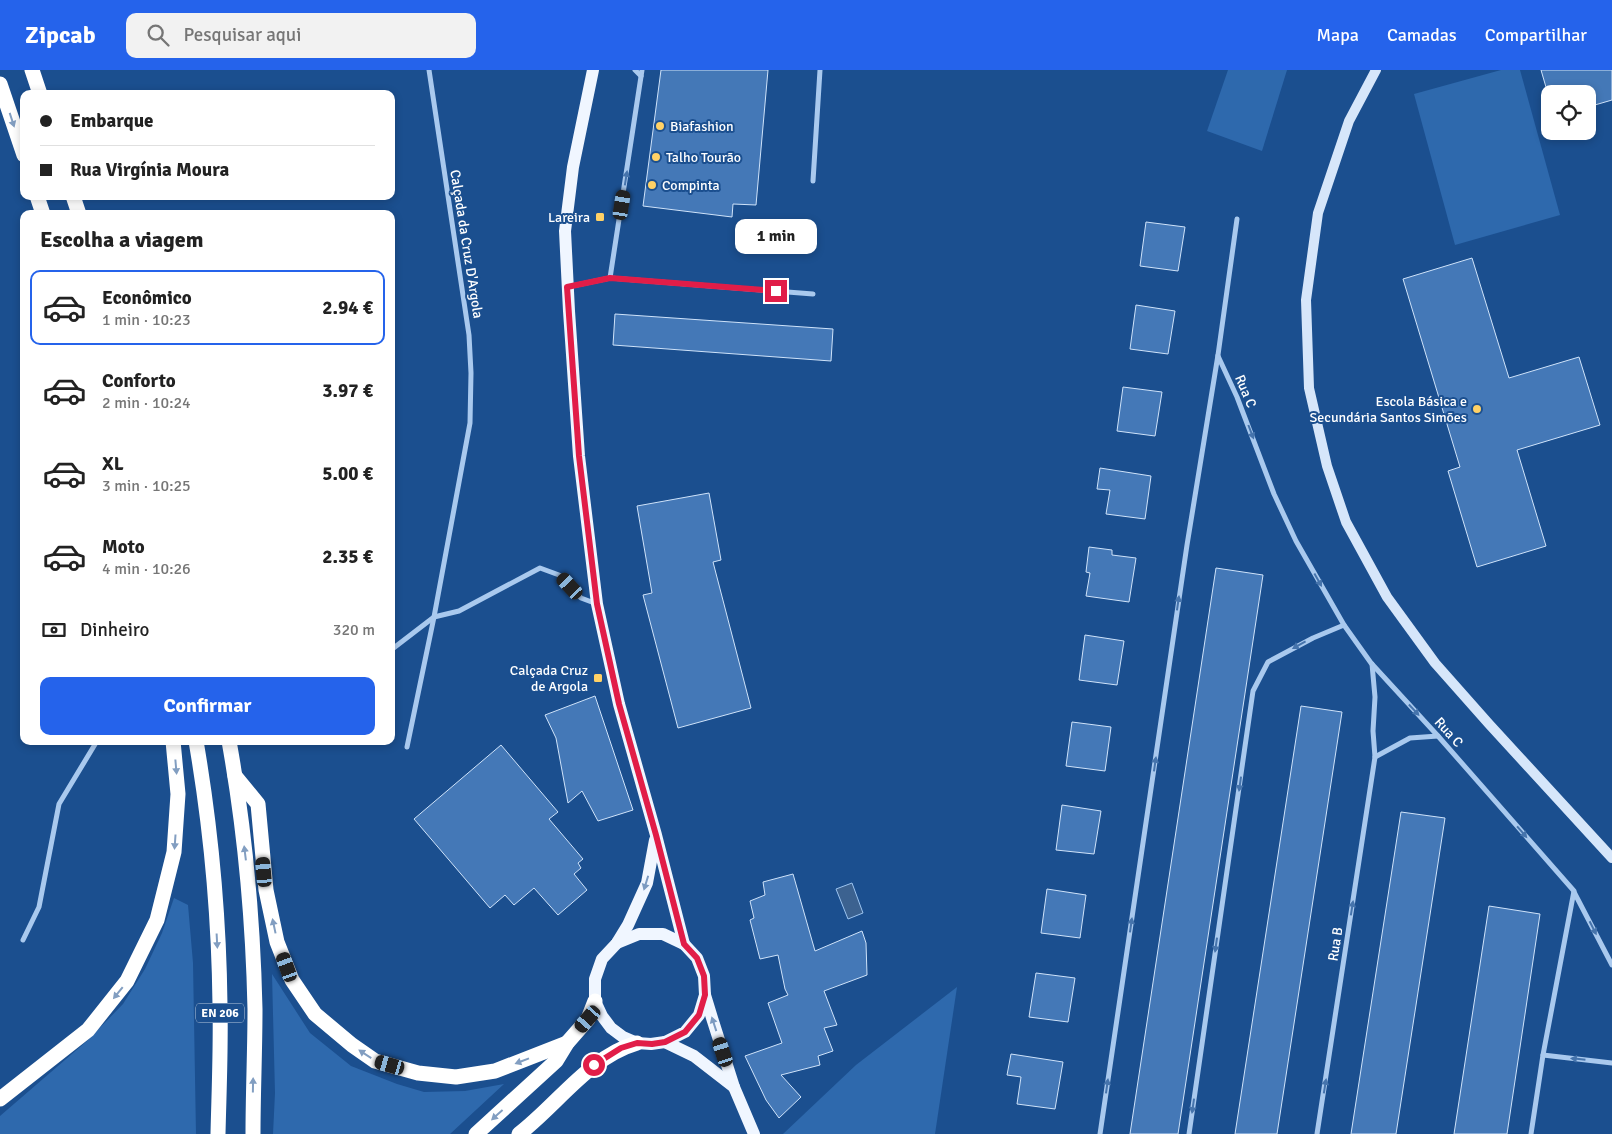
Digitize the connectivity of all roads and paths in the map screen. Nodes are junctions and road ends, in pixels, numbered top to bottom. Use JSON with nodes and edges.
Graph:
{"nodes":[{"id":1,"x":32,"y":70,"type":"edge"},
{"id":2,"x":429,"y":70,"type":"edge"},
{"id":3,"x":593,"y":70,"type":"edge"},
{"id":4,"x":635,"y":70,"type":"edge"},
{"id":5,"x":642,"y":70,"type":"edge"},
{"id":6,"x":820,"y":70,"type":"edge"},
{"id":7,"x":1376,"y":70,"type":"edge"},
{"id":8,"x":641,"y":76,"type":"junction"},
{"id":9,"x":0,"y":84,"type":"edge"},
{"id":10,"x":39,"y":90,"type":"edge"},
{"id":11,"x":20,"y":144,"type":"edge"},
{"id":12,"x":813,"y":182,"type":"dead end"},
{"id":13,"x":1237,"y":219,"type":"dead end"},
{"id":14,"x":610,"y":278,"type":"junction"},
{"id":15,"x":567,"y":287,"type":"junction"},
{"id":16,"x":813,"y":294,"type":"dead end"},
{"id":17,"x":1218,"y":355,"type":"junction"},
{"id":18,"x":597,"y":604,"type":"junction"},
{"id":19,"x":434,"y":617,"type":"junction"},
{"id":20,"x":1344,"y":625,"type":"junction"},
{"id":21,"x":395,"y":647,"type":"edge"},
{"id":22,"x":1372,"y":663,"type":"junction"},
{"id":23,"x":1438,"y":736,"type":"junction"},
{"id":24,"x":95,"y":745,"type":"edge"},
{"id":25,"x":173,"y":745,"type":"edge"},
{"id":26,"x":197,"y":745,"type":"edge"},
{"id":27,"x":230,"y":745,"type":"edge"},
{"id":28,"x":407,"y":747,"type":"dead end"},
{"id":29,"x":1375,"y":757,"type":"junction"},
{"id":30,"x":235,"y":776,"type":"junction"},
{"id":31,"x":656,"y":835,"type":"junction"},
{"id":32,"x":1612,"y":858,"type":"edge"},
{"id":33,"x":1574,"y":891,"type":"junction"},
{"id":34,"x":23,"y":940,"type":"dead end"},
{"id":35,"x":617,"y":943,"type":"junction"},
{"id":36,"x":684,"y":944,"type":"junction"},
{"id":37,"x":1612,"y":965,"type":"edge"},
{"id":38,"x":705,"y":995,"type":"junction"},
{"id":39,"x":595,"y":1001,"type":"junction"},
{"id":40,"x":665,"y":1042,"type":"junction"},
{"id":41,"x":567,"y":1043,"type":"junction"},
{"id":42,"x":637,"y":1043,"type":"junction"},
{"id":43,"x":1543,"y":1055,"type":"junction"},
{"id":44,"x":1612,"y":1063,"type":"edge"},
{"id":45,"x":734,"y":1087,"type":"junction"},
{"id":46,"x":0,"y":1099,"type":"edge"},
{"id":47,"x":538,"y":1120,"type":"junction"},
{"id":48,"x":218,"y":1134,"type":"edge"},
{"id":49,"x":253,"y":1134,"type":"edge"},
{"id":50,"x":476,"y":1134,"type":"edge"},
{"id":51,"x":520,"y":1134,"type":"edge"},
{"id":52,"x":526,"y":1134,"type":"edge"},
{"id":53,"x":754,"y":1134,"type":"edge"},
{"id":54,"x":1100,"y":1134,"type":"edge"},
{"id":55,"x":1189,"y":1134,"type":"edge"},
{"id":56,"x":1317,"y":1134,"type":"edge"},
{"id":57,"x":1531,"y":1134,"type":"edge"}],
"edges":[{"from":1,"to":10,"type":"highway"},
{"from":2,"to":19,"type":"street","name":"Calçada da Cruz D'Argola"},
{"from":3,"to":15,"type":"main road"},
{"from":4,"to":8,"type":"street"},
{"from":5,"to":8,"type":"street"},
{"from":6,"to":12,"type":"street"},
{"from":7,"to":32,"type":"street"},
{"from":14,"to":8,"type":"street","one_way":true},
{"from":9,"to":11,"type":"highway","one_way":true},
{"from":13,"to":17,"type":"street"},
{"from":14,"to":15,"type":"street"},
{"from":14,"to":16,"type":"street"},
{"from":15,"to":18,"type":"main road"},
{"from":17,"to":20,"type":"street","name":"Rua C","one_way":true},
{"from":54,"to":17,"type":"street","one_way":true},
{"from":18,"to":19,"type":"street"},
{"from":18,"to":31,"type":"main road"},
{"from":19,"to":21,"type":"street"},
{"from":19,"to":28,"type":"street","name":"Calçada da Cruz D'Argola"},
{"from":20,"to":22,"type":"street","name":"Rua C"},
{"from":20,"to":55,"type":"street","one_way":true},
{"from":22,"to":23,"type":"street","name":"Rua C","one_way":true},
{"from":22,"to":29,"type":"street","name":"Rua B"},
{"from":23,"to":29,"type":"street"},
{"from":23,"to":33,"type":"street","name":"Rua C","one_way":true},
{"from":24,"to":34,"type":"street"},
{"from":25,"to":46,"type":"highway","one_way":true},
{"from":26,"to":48,"type":"highway","number":"EN 206","one_way":true},
{"from":27,"to":30,"type":"highway","number":"EN 206"},
{"from":56,"to":29,"type":"street","name":"Rua B","one_way":true},
{"from":41,"to":30,"type":"highway","one_way":true},
{"from":49,"to":30,"type":"highway","number":"EN 206","one_way":true},
{"from":31,"to":35,"type":"main road","one_way":true},
{"from":31,"to":36,"type":"main road"},
{"from":33,"to":37,"type":"street","name":"Rua C","one_way":true},
{"from":33,"to":43,"type":"street"},
{"from":35,"to":36,"type":"main road"},
{"from":35,"to":39,"type":"main road"},
{"from":36,"to":38,"type":"main road"},
{"from":38,"to":40,"type":"main road"},
{"from":45,"to":38,"type":"main road","one_way":true},
{"from":39,"to":41,"type":"highway"},
{"from":39,"to":42,"type":"main road"},
{"from":40,"to":42,"type":"main road"},
{"from":40,"to":45,"type":"main road"},
{"from":41,"to":50,"type":"highway","one_way":true},
{"from":42,"to":47,"type":"highway"},
{"from":44,"to":43,"type":"street","one_way":true},
{"from":43,"to":57,"type":"street"},
{"from":45,"to":53,"type":"main road"},
{"from":47,"to":51,"type":"highway"},
{"from":47,"to":52,"type":"highway"}]}
